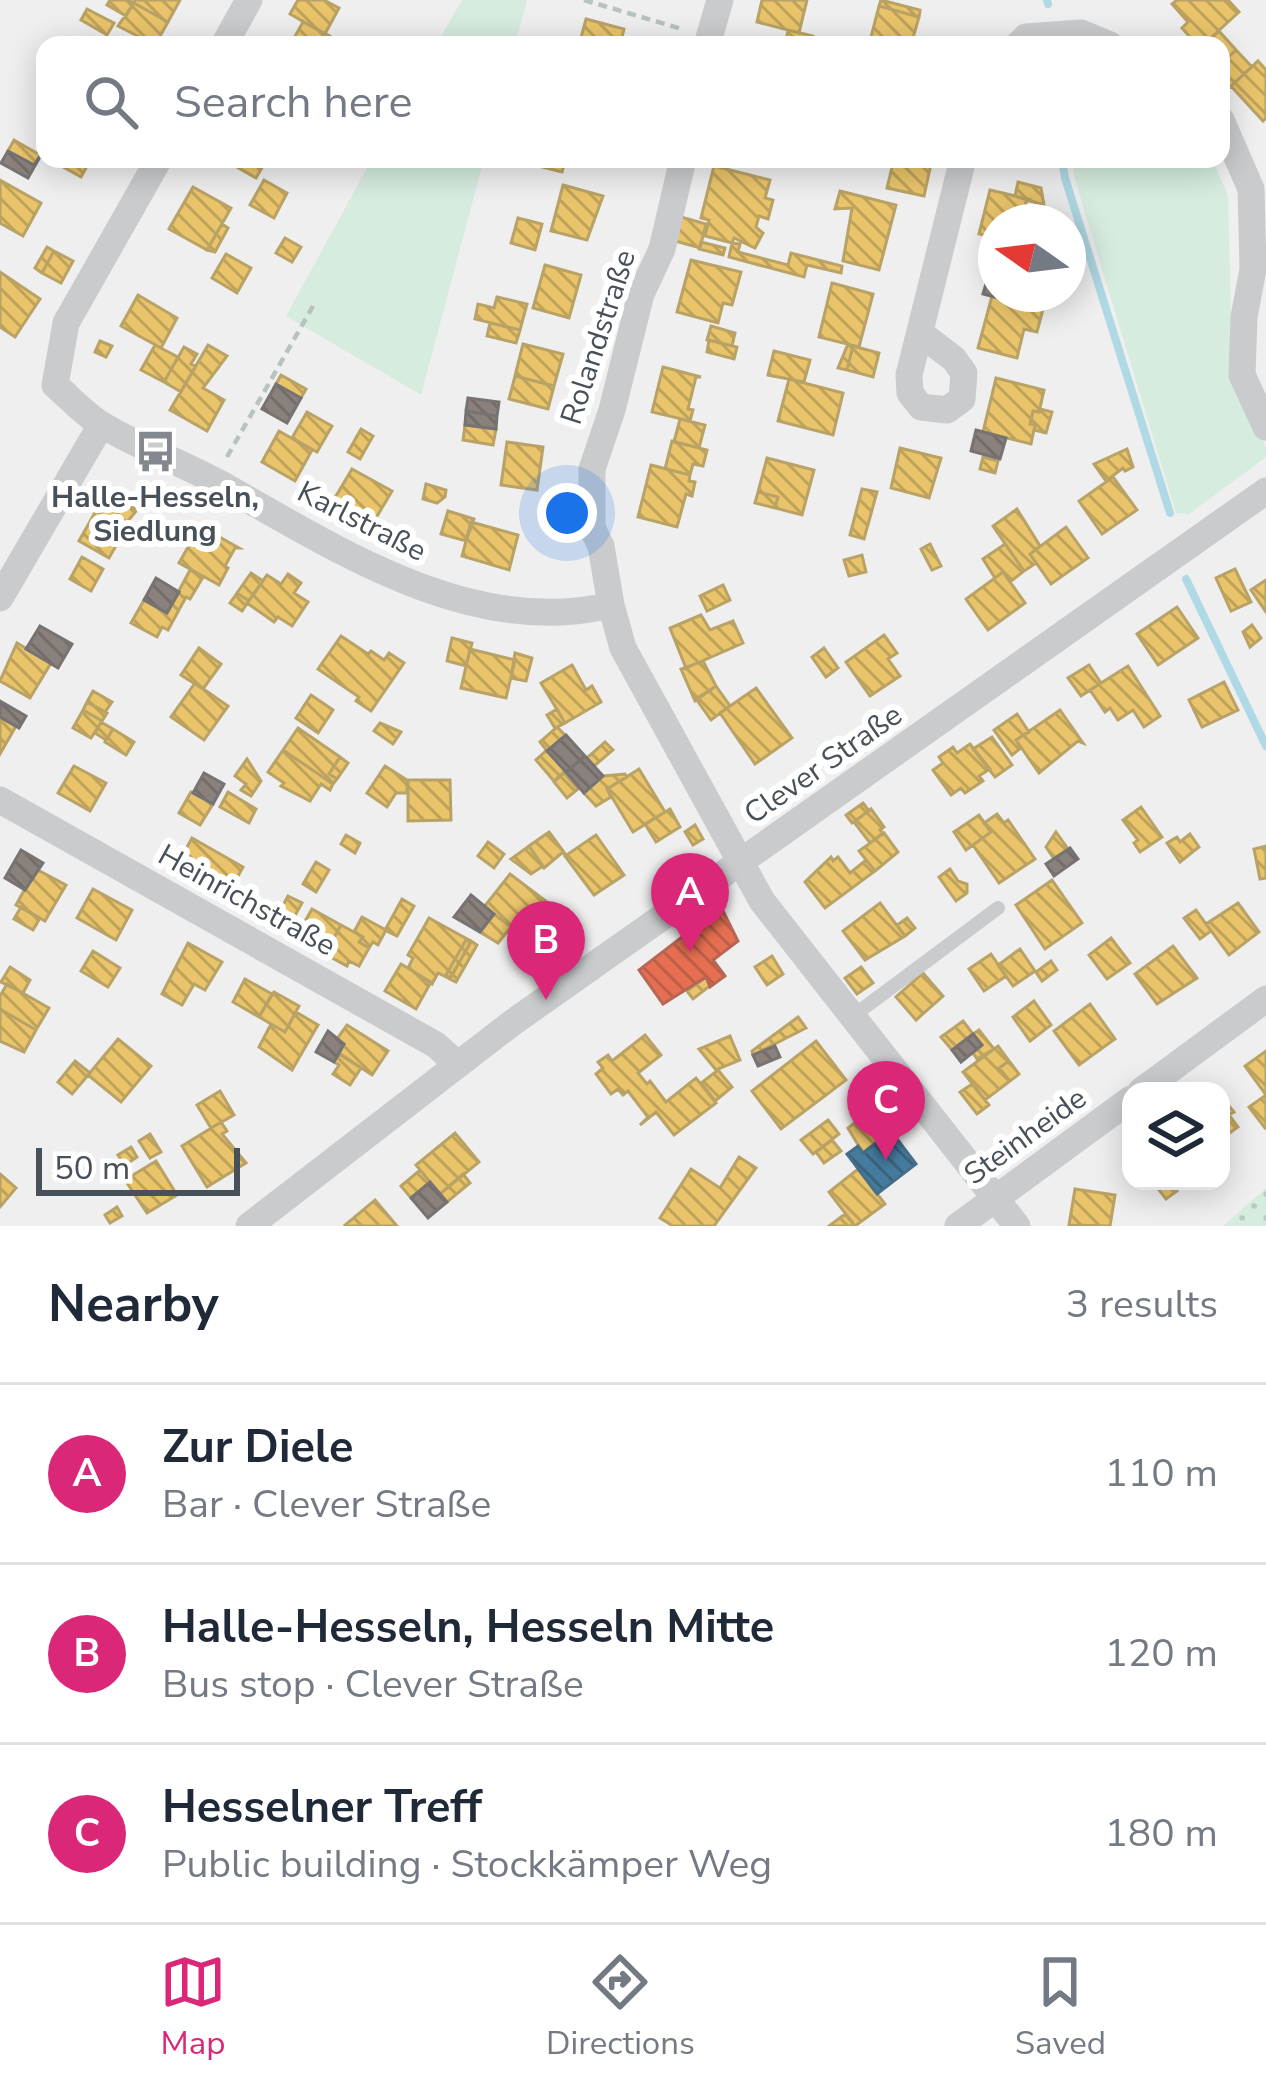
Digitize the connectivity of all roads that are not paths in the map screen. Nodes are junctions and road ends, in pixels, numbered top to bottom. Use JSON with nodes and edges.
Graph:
{"nodes":[{"id":1,"x":250,"y":0,"type":"edge"},
{"id":2,"x":720,"y":0,"type":"edge"},
{"id":3,"x":229,"y":36,"type":"edge"},
{"id":4,"x":710,"y":36,"type":"edge"},
{"id":5,"x":1040,"y":36,"type":"edge"},
{"id":6,"x":1088,"y":36,"type":"edge"},
{"id":7,"x":1230,"y":141,"type":"edge"},
{"id":8,"x":154,"y":168,"type":"edge"},
{"id":9,"x":681,"y":168,"type":"edge"},
{"id":10,"x":961,"y":168,"type":"edge"},
{"id":11,"x":920,"y":333,"type":"dead end"},
{"id":12,"x":101,"y":424,"type":"junction"},
{"id":13,"x":1266,"y":427,"type":"edge"},
{"id":14,"x":1266,"y":491,"type":"edge"},
{"id":15,"x":3,"y":588,"type":"edge"},
{"id":16,"x":610,"y":605,"type":"junction"},
{"id":17,"x":0,"y":800,"type":"edge"},
{"id":18,"x":741,"y":862,"type":"junction"},
{"id":19,"x":998,"y":908,"type":"dead end"},
{"id":20,"x":1266,"y":999,"type":"edge"},
{"id":21,"x":851,"y":1018,"type":"junction"},
{"id":22,"x":457,"y":1064,"type":"junction"},
{"id":23,"x":1154,"y":1082,"type":"edge"},
{"id":24,"x":1122,"y":1106,"type":"edge"},
{"id":25,"x":996,"y":1199,"type":"junction"},
{"id":26,"x":249,"y":1226,"type":"edge"},
{"id":27,"x":958,"y":1226,"type":"edge"},
{"id":28,"x":1017,"y":1226,"type":"edge"}],
"edges":[{"from":1,"to":3,"type":"street"},
{"from":2,"to":4,"type":"street"},
{"from":5,"to":6,"type":"street"},
{"from":7,"to":13,"type":"street"},
{"from":8,"to":12,"type":"street","name":"Karlstraße"},
{"from":9,"to":16,"type":"street","name":"Rolandstraße"},
{"from":10,"to":11,"type":"street"},
{"from":12,"to":15,"type":"street"},
{"from":12,"to":16,"type":"street","name":"Karlstraße"},
{"from":14,"to":18,"type":"street","name":"Clever Straße"},
{"from":16,"to":18,"type":"street","name":"Rolandstraße"},
{"from":17,"to":22,"type":"street","name":"Heinrichstraße"},
{"from":18,"to":21,"type":"street","name":"Rolandstraße"},
{"from":18,"to":22,"type":"street","name":"Clever Straße"},
{"from":19,"to":21,"type":"lane"},
{"from":20,"to":23,"type":"street"},
{"from":21,"to":25,"type":"street","name":"Rolandstraße"},
{"from":22,"to":26,"type":"street","name":"Clever Straße"},
{"from":24,"to":25,"type":"street","name":"Steinheide"},
{"from":25,"to":27,"type":"street","name":"Steinheide"},
{"from":25,"to":28,"type":"street","name":"Rolandstraße"}]}
